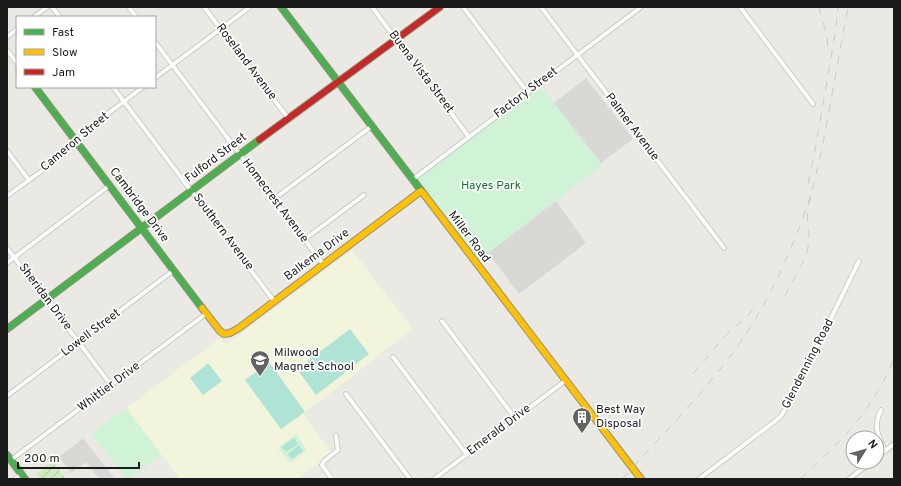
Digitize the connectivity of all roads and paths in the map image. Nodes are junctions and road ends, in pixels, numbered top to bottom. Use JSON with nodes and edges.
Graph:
{"nodes":[{"id":1,"x":47,"y":7,"type":"edge"},
{"id":2,"x":52,"y":7,"type":"edge"},
{"id":3,"x":129,"y":7,"type":"edge"},
{"id":4,"x":204,"y":7,"type":"edge"},
{"id":5,"x":250,"y":7,"type":"edge"},
{"id":6,"x":281,"y":7,"type":"edge"},
{"id":7,"x":372,"y":7,"type":"edge"},
{"id":8,"x":440,"y":7,"type":"edge"},
{"id":9,"x":463,"y":7,"type":"edge"},
{"id":10,"x":541,"y":7,"type":"edge"},
{"id":11,"x":641,"y":7,"type":"edge"},
{"id":12,"x":740,"y":7,"type":"edge"},
{"id":13,"x":35,"y":16,"type":"edge"},
{"id":14,"x":59,"y":16,"type":"edge"},
{"id":15,"x":135,"y":16,"type":"edge"},
{"id":16,"x":220,"y":29,"type":"junction"},
{"id":17,"x":16,"y":30,"type":"edge"},
{"id":18,"x":7,"y":37,"type":"edge"},
{"id":19,"x":396,"y":39,"type":"junction"},
{"id":20,"x":156,"y":43,"type":"edge"},
{"id":21,"x":7,"y":50,"type":"edge"},
{"id":22,"x":578,"y":55,"type":"junction"},
{"id":23,"x":16,"y":62,"type":"edge"},
{"id":24,"x":172,"y":65,"type":"junction"},
{"id":25,"x":156,"y":77,"type":"edge"},
{"id":26,"x":338,"y":82,"type":"junction"},
{"id":27,"x":36,"y":88,"type":"edge"},
{"id":28,"x":114,"y":88,"type":"edge"},
{"id":29,"x":141,"y":88,"type":"edge"},
{"id":30,"x":528,"y":92,"type":"junction"},
{"id":31,"x":124,"y":101,"type":"junction"},
{"id":32,"x":813,"y":104,"type":"dead end"},
{"id":33,"x":288,"y":118,"type":"junction"},
{"id":34,"x":372,"y":126,"type":"junction"},
{"id":35,"x":469,"y":137,"type":"junction"},
{"id":36,"x":76,"y":141,"type":"junction"},
{"id":37,"x":7,"y":151,"type":"edge"},
{"id":38,"x":240,"y":154,"type":"junction"},
{"id":39,"x":28,"y":180,"type":"junction"},
{"id":40,"x":412,"y":180,"type":"junction"},
{"id":41,"x":110,"y":185,"type":"junction"},
{"id":42,"x":192,"y":190,"type":"junction"},
{"id":43,"x":421,"y":191,"type":"junction"},
{"id":44,"x":364,"y":195,"type":"dead end"},
{"id":45,"x":7,"y":196,"type":"edge"},
{"id":46,"x":274,"y":199,"type":"junction"},
{"id":47,"x":143,"y":228,"type":"junction"},
{"id":48,"x":305,"y":239,"type":"junction"},
{"id":49,"x":7,"y":248,"type":"edge"},
{"id":50,"x":724,"y":248,"type":"dead end"},
{"id":51,"x":14,"y":257,"type":"junction"},
{"id":52,"x":859,"y":261,"type":"dead end"},
{"id":53,"x":7,"y":263,"type":"edge"},
{"id":54,"x":323,"y":264,"type":"junction"},
{"id":55,"x":174,"y":270,"type":"junction"},
{"id":56,"x":46,"y":300,"type":"junction"},
{"id":57,"x":274,"y":300,"type":"junction"},
{"id":58,"x":207,"y":313,"type":"junction"},
{"id":59,"x":442,"y":322,"type":"dead end"},
{"id":60,"x":7,"y":329,"type":"edge"},
{"id":61,"x":226,"y":335,"type":"joint"},
{"id":62,"x":78,"y":342,"type":"junction"},
{"id":63,"x":393,"y":357,"type":"dead end"},
{"id":64,"x":565,"y":381,"type":"junction"},
{"id":65,"x":111,"y":386,"type":"junction"},
{"id":66,"x":346,"y":394,"type":"dead end"},
{"id":67,"x":7,"y":396,"type":"edge"},
{"id":68,"x":881,"y":410,"type":"dead end"},
{"id":69,"x":515,"y":418,"type":"junction"},
{"id":70,"x":878,"y":430,"type":"edge"},
{"id":71,"x":336,"y":436,"type":"dead end"},
{"id":72,"x":894,"y":444,"type":"edge"},
{"id":73,"x":885,"y":451,"type":"edge"},
{"id":74,"x":467,"y":455,"type":"junction"},
{"id":75,"x":9,"y":458,"type":"edge"},
{"id":76,"x":861,"y":470,"type":"edge"},
{"id":77,"x":23,"y":477,"type":"edge"},
{"id":78,"x":15,"y":479,"type":"edge"},
{"id":79,"x":332,"y":479,"type":"edge"},
{"id":80,"x":410,"y":479,"type":"edge"},
{"id":81,"x":434,"y":479,"type":"edge"},
{"id":82,"x":641,"y":479,"type":"edge"},
{"id":83,"x":699,"y":479,"type":"edge"},
{"id":84,"x":849,"y":479,"type":"edge"}],
"edges":[{"from":1,"to":13,"type":"street"},
{"from":2,"to":14,"type":"street"},
{"from":3,"to":15,"type":"street"},
{"from":4,"to":16,"type":"street","name":"Roseland Avenue"},
{"from":5,"to":16,"type":"street"},
{"from":6,"to":26,"type":"street","name":"Miller Road"},
{"from":7,"to":19,"type":"street","name":"Buena Vista Street"},
{"from":8,"to":19,"type":"street","name":"Fulford Street"},
{"from":9,"to":30,"type":"street"},
{"from":10,"to":22,"type":"street","name":"Palmer Avenue"},
{"from":11,"to":22,"type":"street","name":"Factory Street"},
{"from":12,"to":32,"type":"street"},
{"from":16,"to":24,"type":"street"},
{"from":16,"to":33,"type":"street","name":"Roseland Avenue"},
{"from":17,"to":18,"type":"street"},
{"from":19,"to":26,"type":"street","name":"Fulford Street"},
{"from":19,"to":35,"type":"street","name":"Buena Vista Street"},
{"from":20,"to":24,"type":"street","name":"Homecrest Avenue"},
{"from":21,"to":23,"type":"street"},
{"from":22,"to":30,"type":"street","name":"Factory Street"},
{"from":22,"to":50,"type":"street","name":"Palmer Avenue"},
{"from":24,"to":25,"type":"street"},
{"from":24,"to":38,"type":"street","name":"Homecrest Avenue"},
{"from":26,"to":33,"type":"street","name":"Fulford Street"},
{"from":26,"to":34,"type":"street","name":"Miller Road"},
{"from":27,"to":36,"type":"street","name":"Cambridge Drive"},
{"from":28,"to":31,"type":"street","name":"Southern Avenue"},
{"from":29,"to":31,"type":"street","name":"Cameron Street"},
{"from":30,"to":35,"type":"street","name":"Factory Street"},
{"from":31,"to":36,"type":"street","name":"Cameron Street"},
{"from":31,"to":42,"type":"street","name":"Southern Avenue"},
{"from":33,"to":38,"type":"street","name":"Fulford Street"},
{"from":34,"to":40,"type":"street","name":"Miller Road"},
{"from":34,"to":46,"type":"street"},
{"from":35,"to":40,"type":"street","name":"Factory Street"},
{"from":36,"to":39,"type":"street","name":"Cameron Street"},
{"from":36,"to":41,"type":"street","name":"Cambridge Drive"},
{"from":37,"to":39,"type":"street"},
{"from":38,"to":42,"type":"street","name":"Fulford Street"},
{"from":38,"to":46,"type":"street","name":"Homecrest Avenue"},
{"from":39,"to":45,"type":"street","name":"Cameron Street"},
{"from":40,"to":43,"type":"street","name":"Miller Road"},
{"from":41,"to":47,"type":"street","name":"Cambridge Drive"},
{"from":41,"to":51,"type":"street"},
{"from":42,"to":47,"type":"street","name":"Fulford Street"},
{"from":42,"to":57,"type":"street","name":"Southern Avenue"},
{"from":43,"to":54,"type":"street","name":"Balkema Drive"},
{"from":43,"to":64,"type":"street","name":"Miller Road"},
{"from":44,"to":48,"type":"street"},
{"from":46,"to":48,"type":"street","name":"Homecrest Avenue"},
{"from":47,"to":55,"type":"street","name":"Cambridge Drive"},
{"from":47,"to":56,"type":"street","name":"Fulford Street"},
{"from":48,"to":54,"type":"street","name":"Homecrest Avenue"},
{"from":49,"to":51,"type":"street","name":"Sheridan Drive"},
{"from":51,"to":53,"type":"street"},
{"from":51,"to":56,"type":"street","name":"Sheridan Drive"},
{"from":52,"to":83,"type":"street","name":"Glendenning Road"},
{"from":54,"to":57,"type":"street","name":"Balkema Drive"},
{"from":55,"to":58,"type":"street","name":"Cambridge Drive"},
{"from":55,"to":62,"type":"street","name":"Lowell Street"},
{"from":56,"to":60,"type":"street","name":"Fulford Street"},
{"from":56,"to":62,"type":"street","name":"Sheridan Drive"},
{"from":57,"to":61,"type":"street","name":"Balkema Drive"},
{"from":58,"to":61,"type":"street","name":"Cambridge Drive"},
{"from":58,"to":65,"type":"street","name":"Whittier Drive"},
{"from":59,"to":69,"type":"street"},
{"from":62,"to":65,"type":"street","name":"Sheridan Drive"},
{"from":62,"to":67,"type":"street","name":"Lowell Street"},
{"from":63,"to":74,"type":"street"},
{"from":64,"to":69,"type":"street","name":"Emerald Drive"},
{"from":64,"to":82,"type":"street","name":"Miller Road"},
{"from":65,"to":75,"type":"street","name":"Whittier Drive"},
{"from":66,"to":80,"type":"street"},
{"from":68,"to":70,"type":"street"},
{"from":69,"to":74,"type":"street","name":"Emerald Drive"},
{"from":71,"to":79,"type":"street"},
{"from":72,"to":73,"type":"street"},
{"from":74,"to":81,"type":"street","name":"Emerald Drive"},
{"from":75,"to":77,"type":"street"},
{"from":76,"to":84,"type":"street"},
{"from":77,"to":78,"type":"street"}]}
